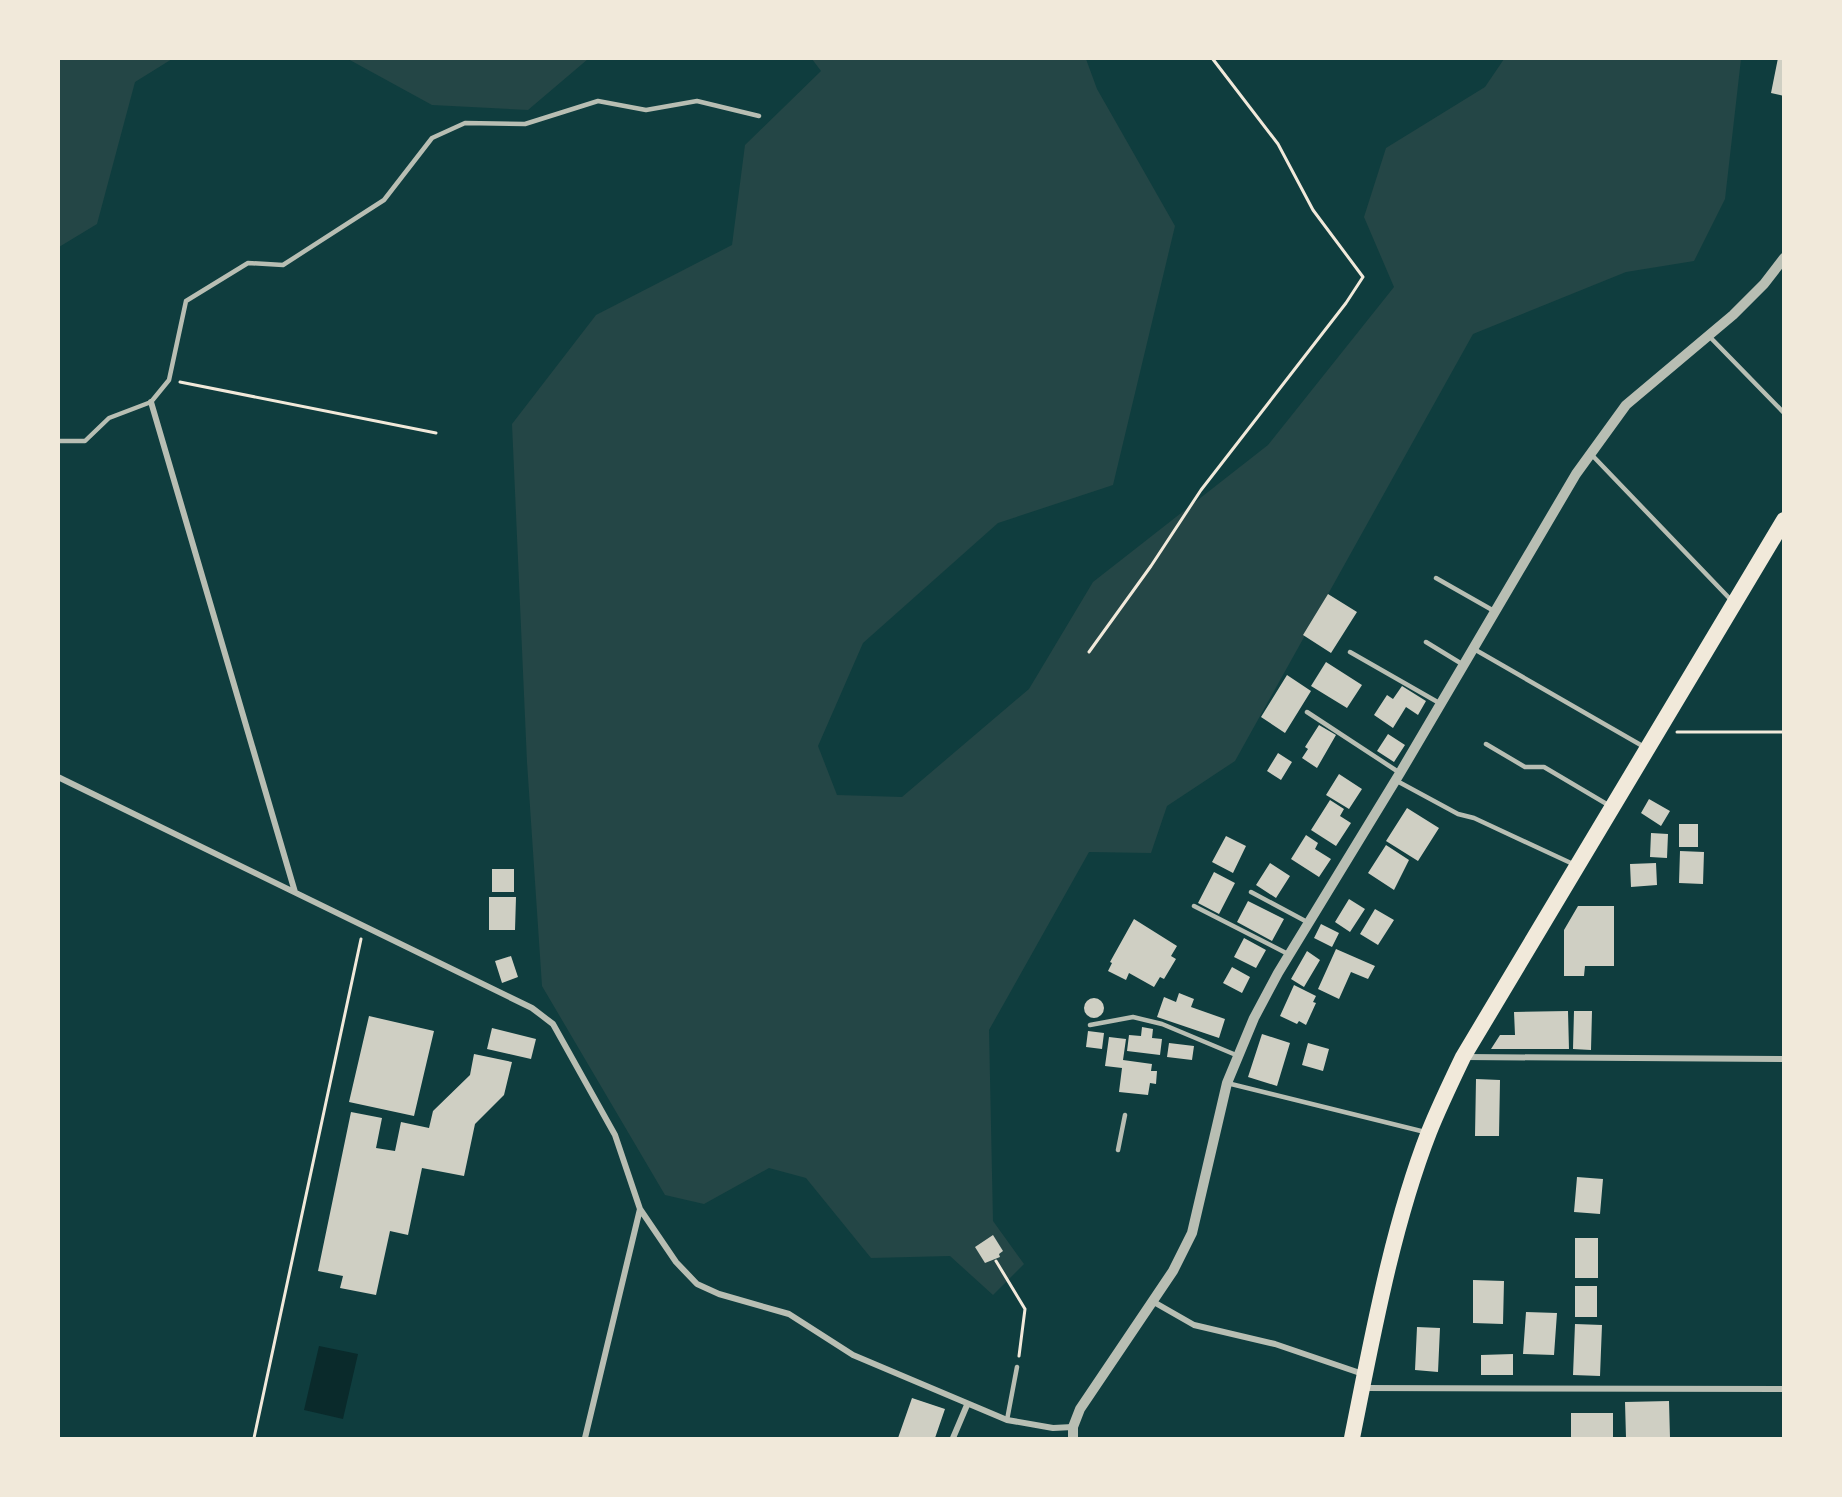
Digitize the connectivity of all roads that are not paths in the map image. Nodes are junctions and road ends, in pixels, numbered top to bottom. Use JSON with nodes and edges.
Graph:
{"nodes":[{"id":1,"x":759,"y":116,"type":"dead end"},
{"id":2,"x":1784,"y":258,"type":"edge"},
{"id":3,"x":1708,"y":335,"type":"junction"},
{"id":4,"x":151,"y":402,"type":"junction"},
{"id":5,"x":1784,"y":413,"type":"edge"},
{"id":6,"x":58,"y":441,"type":"edge"},
{"id":7,"x":1590,"y":453,"type":"junction"},
{"id":8,"x":1784,"y":520,"type":"edge"},
{"id":9,"x":1437,"y":578,"type":"dead end"},
{"id":10,"x":1734,"y":603,"type":"junction"},
{"id":11,"x":1496,"y":612,"type":"junction"},
{"id":12,"x":1426,"y":642,"type":"dead end"},
{"id":13,"x":1474,"y":649,"type":"junction"},
{"id":14,"x":1350,"y":652,"type":"dead end"},
{"id":15,"x":1464,"y":665,"type":"junction"},
{"id":16,"x":1441,"y":704,"type":"junction"},
{"id":17,"x":1307,"y":712,"type":"dead end"},
{"id":18,"x":1486,"y":744,"type":"dead end"},
{"id":19,"x":1646,"y":748,"type":"junction"},
{"id":20,"x":1398,"y":776,"type":"junction"},
{"id":21,"x":58,"y":777,"type":"edge"},
{"id":22,"x":1611,"y":806,"type":"junction"},
{"id":23,"x":1576,"y":865,"type":"junction"},
{"id":24,"x":295,"y":892,"type":"junction"},
{"id":25,"x":1251,"y":892,"type":"dead end"},
{"id":26,"x":1194,"y":906,"type":"dead end"},
{"id":27,"x":1308,"y":924,"type":"junction"},
{"id":28,"x":1289,"y":955,"type":"junction"},
{"id":29,"x":1090,"y":1025,"type":"dead end"},
{"id":30,"x":1236,"y":1055,"type":"junction"},
{"id":31,"x":1463,"y":1057,"type":"junction"},
{"id":32,"x":1784,"y":1059,"type":"edge"},
{"id":33,"x":1227,"y":1083,"type":"junction"},
{"id":34,"x":1125,"y":1115,"type":"dead end"},
{"id":35,"x":1429,"y":1133,"type":"junction"},
{"id":36,"x":1118,"y":1150,"type":"dead end"},
{"id":37,"x":640,"y":1209,"type":"junction"},
{"id":38,"x":1152,"y":1301,"type":"junction"},
{"id":39,"x":1017,"y":1367,"type":"road end"},
{"id":40,"x":1364,"y":1382,"type":"junction"},
{"id":41,"x":1784,"y":1389,"type":"edge"},
{"id":42,"x":967,"y":1405,"type":"junction"},
{"id":43,"x":1007,"y":1420,"type":"junction"},
{"id":44,"x":1073,"y":1426,"type":"junction"},
{"id":45,"x":585,"y":1438,"type":"edge"},
{"id":46,"x":953,"y":1438,"type":"edge"},
{"id":47,"x":1073,"y":1438,"type":"edge"},
{"id":48,"x":1352,"y":1438,"type":"edge"}],
"edges":[{"from":1,"to":4,"type":"lane"},
{"from":2,"to":3,"type":"street"},
{"from":3,"to":5,"type":"lane"},
{"from":3,"to":7,"type":"street"},
{"from":4,"to":6,"type":"lane"},
{"from":4,"to":24,"type":"street"},
{"from":7,"to":10,"type":"lane"},
{"from":7,"to":11,"type":"street"},
{"from":8,"to":10,"type":"highway"},
{"from":9,"to":11,"type":"lane"},
{"from":10,"to":19,"type":"highway"},
{"from":11,"to":13,"type":"street"},
{"from":12,"to":15,"type":"lane"},
{"from":13,"to":15,"type":"street"},
{"from":13,"to":19,"type":"lane"},
{"from":14,"to":16,"type":"lane"},
{"from":15,"to":16,"type":"street"},
{"from":16,"to":20,"type":"street"},
{"from":17,"to":20,"type":"lane"},
{"from":18,"to":22,"type":"lane"},
{"from":19,"to":22,"type":"highway"},
{"from":20,"to":23,"type":"lane"},
{"from":20,"to":27,"type":"street"},
{"from":21,"to":24,"type":"street"},
{"from":22,"to":23,"type":"highway"},
{"from":23,"to":31,"type":"highway"},
{"from":24,"to":37,"type":"street"},
{"from":25,"to":27,"type":"lane"},
{"from":26,"to":28,"type":"lane"},
{"from":27,"to":28,"type":"street"},
{"from":28,"to":30,"type":"street"},
{"from":29,"to":30,"type":"lane"},
{"from":30,"to":33,"type":"street"},
{"from":31,"to":32,"type":"street"},
{"from":31,"to":35,"type":"highway"},
{"from":33,"to":35,"type":"lane"},
{"from":33,"to":38,"type":"street"},
{"from":34,"to":36,"type":"lane"},
{"from":35,"to":40,"type":"highway"},
{"from":37,"to":42,"type":"street"},
{"from":37,"to":45,"type":"street"},
{"from":38,"to":40,"type":"street"},
{"from":38,"to":44,"type":"street"},
{"from":39,"to":43,"type":"lane"},
{"from":40,"to":41,"type":"street"},
{"from":40,"to":48,"type":"highway"},
{"from":42,"to":43,"type":"street"},
{"from":42,"to":46,"type":"street"},
{"from":43,"to":44,"type":"street"},
{"from":44,"to":47,"type":"street"}]}
